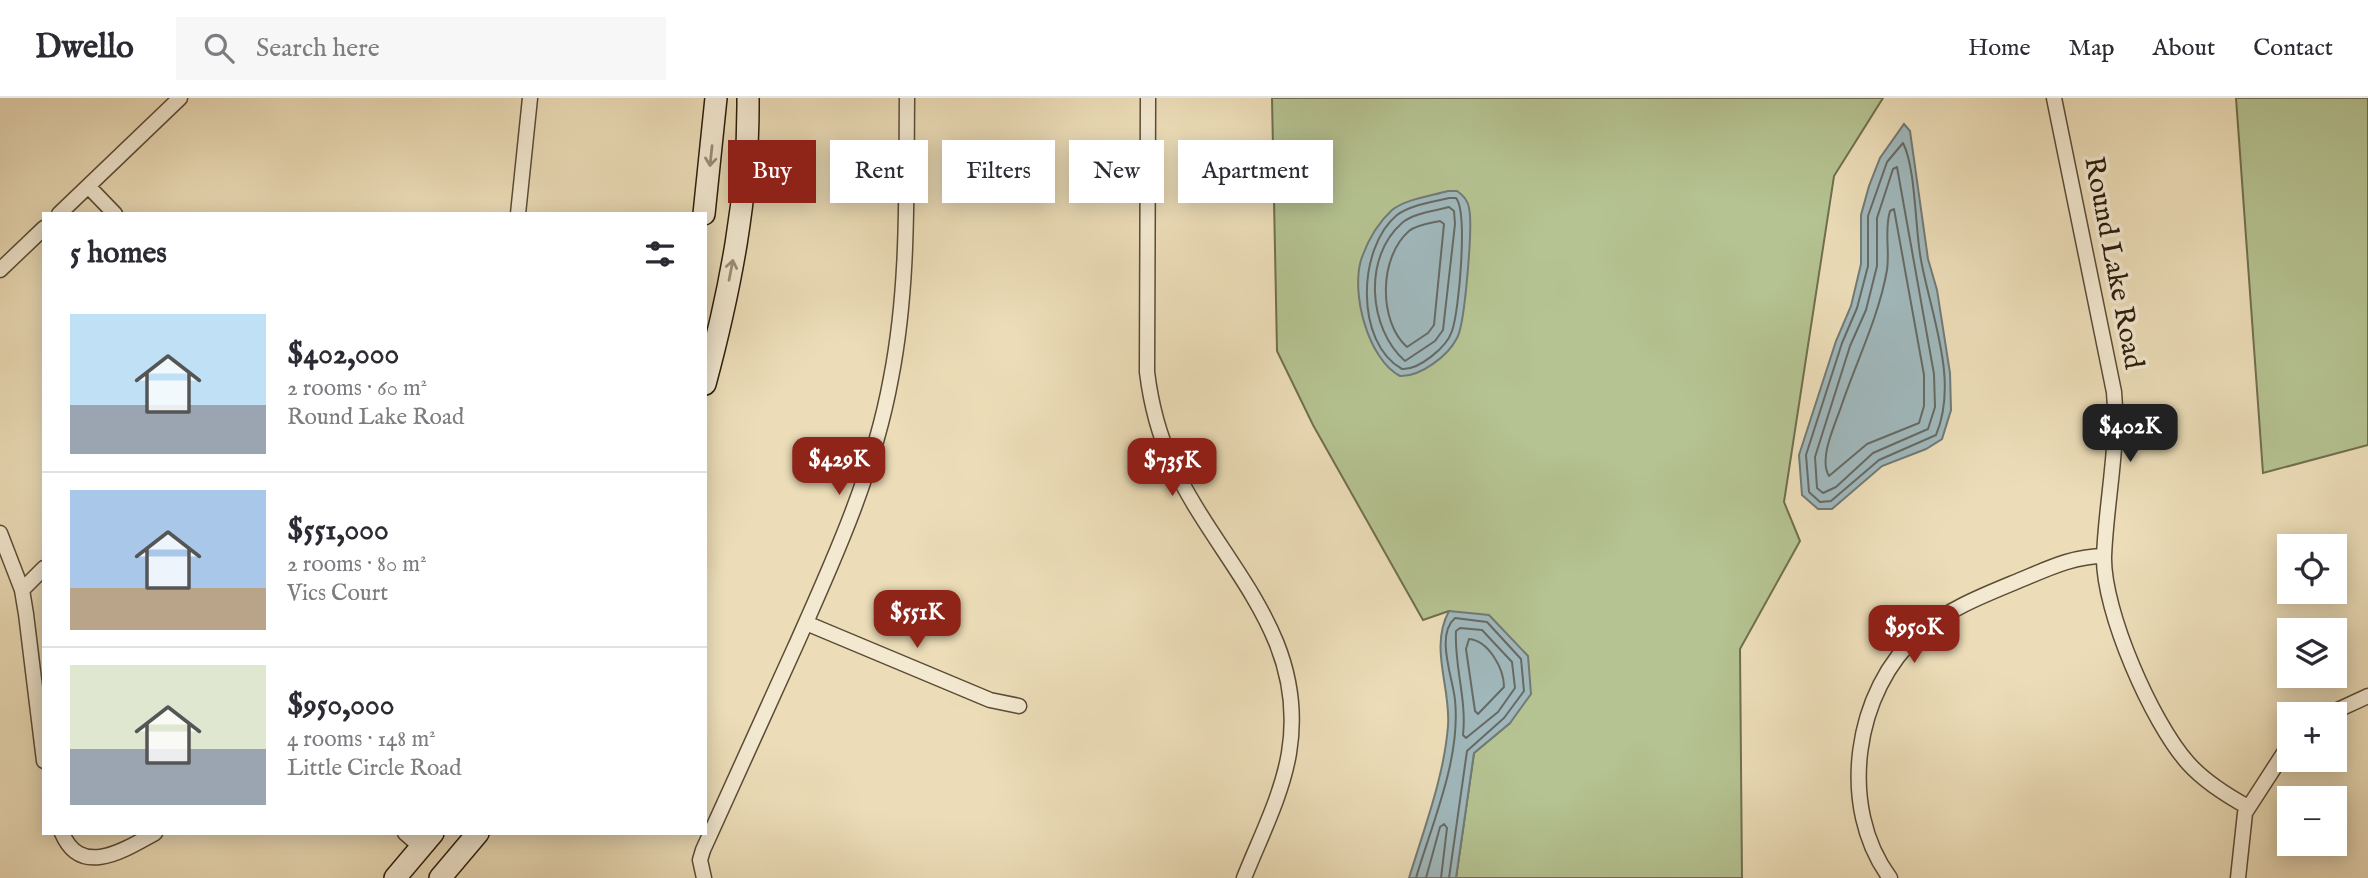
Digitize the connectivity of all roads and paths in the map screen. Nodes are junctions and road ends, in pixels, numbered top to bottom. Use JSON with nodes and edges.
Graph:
{"nodes":[{"id":1,"x":180,"y":98,"type":"edge"},
{"id":2,"x":530,"y":98,"type":"edge"},
{"id":3,"x":716,"y":98,"type":"edge"},
{"id":4,"x":748,"y":98,"type":"edge"},
{"id":5,"x":907,"y":98,"type":"edge"},
{"id":6,"x":1148,"y":98,"type":"edge"},
{"id":7,"x":2054,"y":98,"type":"edge"},
{"id":8,"x":88,"y":186,"type":"junction"},
{"id":9,"x":62,"y":212,"type":"edge"},
{"id":10,"x":113,"y":212,"type":"edge"},
{"id":11,"x":518,"y":212,"type":"edge"},
{"id":12,"x":704,"y":212,"type":"edge"},
{"id":13,"x":42,"y":230,"type":"edge"},
{"id":14,"x":0,"y":270,"type":"edge"},
{"id":15,"x":707,"y":374,"type":"edge"},
{"id":16,"x":0,"y":533,"type":"edge"},
{"id":17,"x":2104,"y":556,"type":"junction"},
{"id":18,"x":42,"y":570,"type":"edge"},
{"id":19,"x":22,"y":590,"type":"junction"},
{"id":20,"x":806,"y":623,"type":"junction"},
{"id":21,"x":2368,"y":696,"type":"edge"},
{"id":22,"x":1019,"y":706,"type":"dead end"},
{"id":23,"x":2347,"y":706,"type":"edge"},
{"id":24,"x":42,"y":745,"type":"edge"},
{"id":25,"x":2277,"y":763,"type":"edge"},
{"id":26,"x":2248,"y":807,"type":"junction"},
{"id":27,"x":63,"y":835,"type":"edge"},
{"id":28,"x":151,"y":835,"type":"edge"},
{"id":29,"x":477,"y":835,"type":"edge"},
{"id":30,"x":427,"y":840,"type":"edge"},
{"id":31,"x":703,"y":873,"type":"edge"},
{"id":32,"x":446,"y":876,"type":"edge"},
{"id":33,"x":395,"y":878,"type":"edge"},
{"id":34,"x":1244,"y":878,"type":"edge"},
{"id":35,"x":1890,"y":878,"type":"edge"},
{"id":36,"x":2238,"y":878,"type":"edge"}],
"edges":[{"from":1,"to":8,"type":"street"},
{"from":2,"to":11,"type":"street"},
{"from":3,"to":12,"type":"main road","one_way":true},
{"from":15,"to":4,"type":"main road","one_way":true},
{"from":5,"to":20,"type":"street"},
{"from":6,"to":34,"type":"street"},
{"from":7,"to":17,"type":"street","name":"Round Lake Road"},
{"from":8,"to":9,"type":"street"},
{"from":8,"to":10,"type":"street"},
{"from":13,"to":14,"type":"street"},
{"from":16,"to":19,"type":"street"},
{"from":17,"to":26,"type":"street","name":"Round Lake Road"},
{"from":17,"to":35,"type":"street"},
{"from":18,"to":19,"type":"street"},
{"from":19,"to":24,"type":"street"},
{"from":20,"to":22,"type":"street"},
{"from":20,"to":31,"type":"street"},
{"from":21,"to":23,"type":"street"},
{"from":25,"to":26,"type":"street"},
{"from":26,"to":36,"type":"street"},
{"from":27,"to":28,"type":"street"},
{"from":29,"to":32,"type":"main road"},
{"from":30,"to":32,"type":"main road"},
{"from":30,"to":33,"type":"main road"}]}
